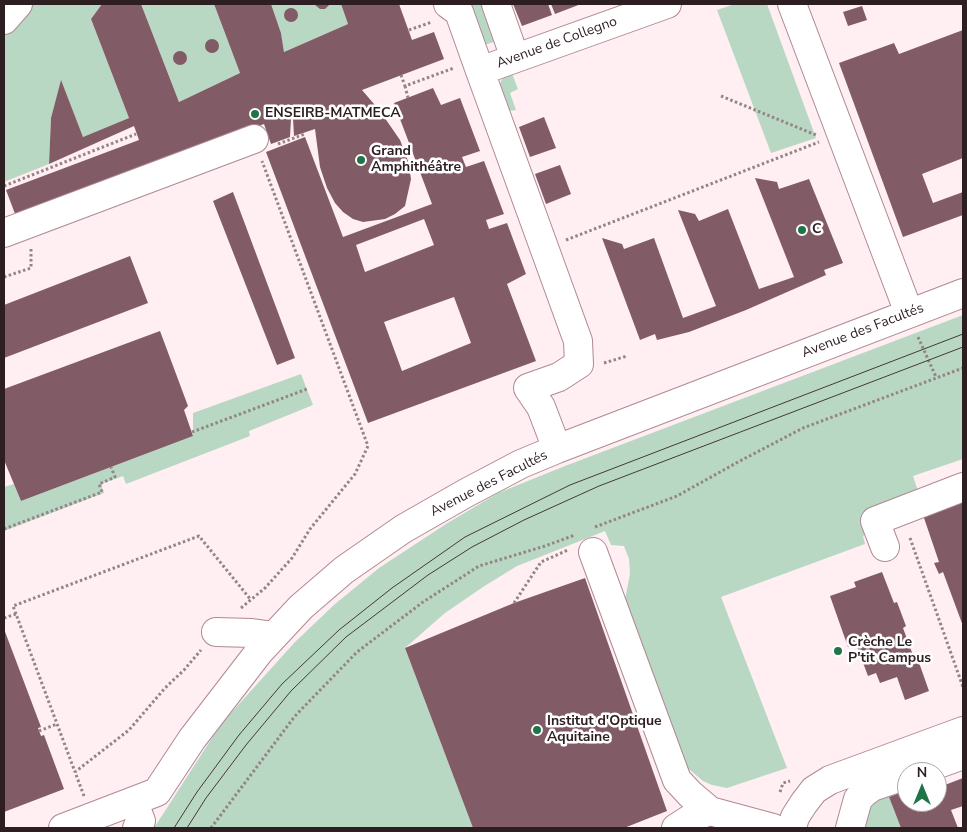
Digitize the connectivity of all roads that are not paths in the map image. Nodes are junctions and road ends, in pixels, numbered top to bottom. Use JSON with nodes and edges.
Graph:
{"nodes":[{"id":1,"x":18,"y":4,"type":"edge"},
{"id":2,"x":448,"y":4,"type":"edge"},
{"id":3,"x":496,"y":4,"type":"edge"},
{"id":4,"x":667,"y":4,"type":"edge"},
{"id":5,"x":792,"y":4,"type":"edge"},
{"id":6,"x":4,"y":20,"type":"edge"},
{"id":7,"x":515,"y":58,"type":"junction"},
{"id":8,"x":470,"y":68,"type":"junction"},
{"id":9,"x":264,"y":148,"type":"road end"},
{"id":10,"x":4,"y":233,"type":"edge"},
{"id":11,"x":963,"y":293,"type":"edge"},
{"id":12,"x":908,"y":313,"type":"junction"},
{"id":13,"x":557,"y":449,"type":"junction"},
{"id":14,"x":963,"y":487,"type":"edge"},
{"id":15,"x":587,"y":539,"type":"road end"},
{"id":16,"x":885,"y":547,"type":"dead end"},
{"id":17,"x":216,"y":632,"type":"dead end"},
{"id":18,"x":274,"y":636,"type":"junction"},
{"id":19,"x":963,"y":731,"type":"edge"},
{"id":20,"x":963,"y":755,"type":"edge"},
{"id":21,"x":944,"y":762,"type":"edge"},
{"id":22,"x":897,"y":778,"type":"edge"},
{"id":23,"x":134,"y":802,"type":"junction"},
{"id":24,"x":710,"y":811,"type":"junction"},
{"id":25,"x":63,"y":828,"type":"edge"},
{"id":26,"x":137,"y":828,"type":"edge"},
{"id":27,"x":676,"y":828,"type":"edge"},
{"id":28,"x":773,"y":828,"type":"edge"},
{"id":29,"x":792,"y":828,"type":"edge"},
{"id":30,"x":850,"y":828,"type":"edge"}],
"edges":[{"from":1,"to":6,"type":"street"},
{"from":2,"to":8,"type":"street"},
{"from":3,"to":7,"type":"street"},
{"from":4,"to":7,"type":"street","name":"Avenue de Collegno"},
{"from":5,"to":12,"type":"street"},
{"from":7,"to":8,"type":"street","name":"Avenue de Collegno"},
{"from":8,"to":13,"type":"street","name":"Avenue de Collegno"},
{"from":9,"to":10,"type":"street"},
{"from":11,"to":12,"type":"street","name":"Avenue des Facultés"},
{"from":12,"to":13,"type":"street","name":"Avenue des Facultés"},
{"from":13,"to":18,"type":"street","name":"Avenue des Facultés"},
{"from":14,"to":16,"type":"street"},
{"from":15,"to":24,"type":"street"},
{"from":17,"to":18,"type":"street"},
{"from":18,"to":23,"type":"street","name":"Avenue des Facultés"},
{"from":19,"to":29,"type":"street"},
{"from":20,"to":21,"type":"street"},
{"from":22,"to":30,"type":"street"},
{"from":23,"to":25,"type":"street"},
{"from":23,"to":26,"type":"street"},
{"from":24,"to":27,"type":"street"},
{"from":24,"to":28,"type":"street"}]}
